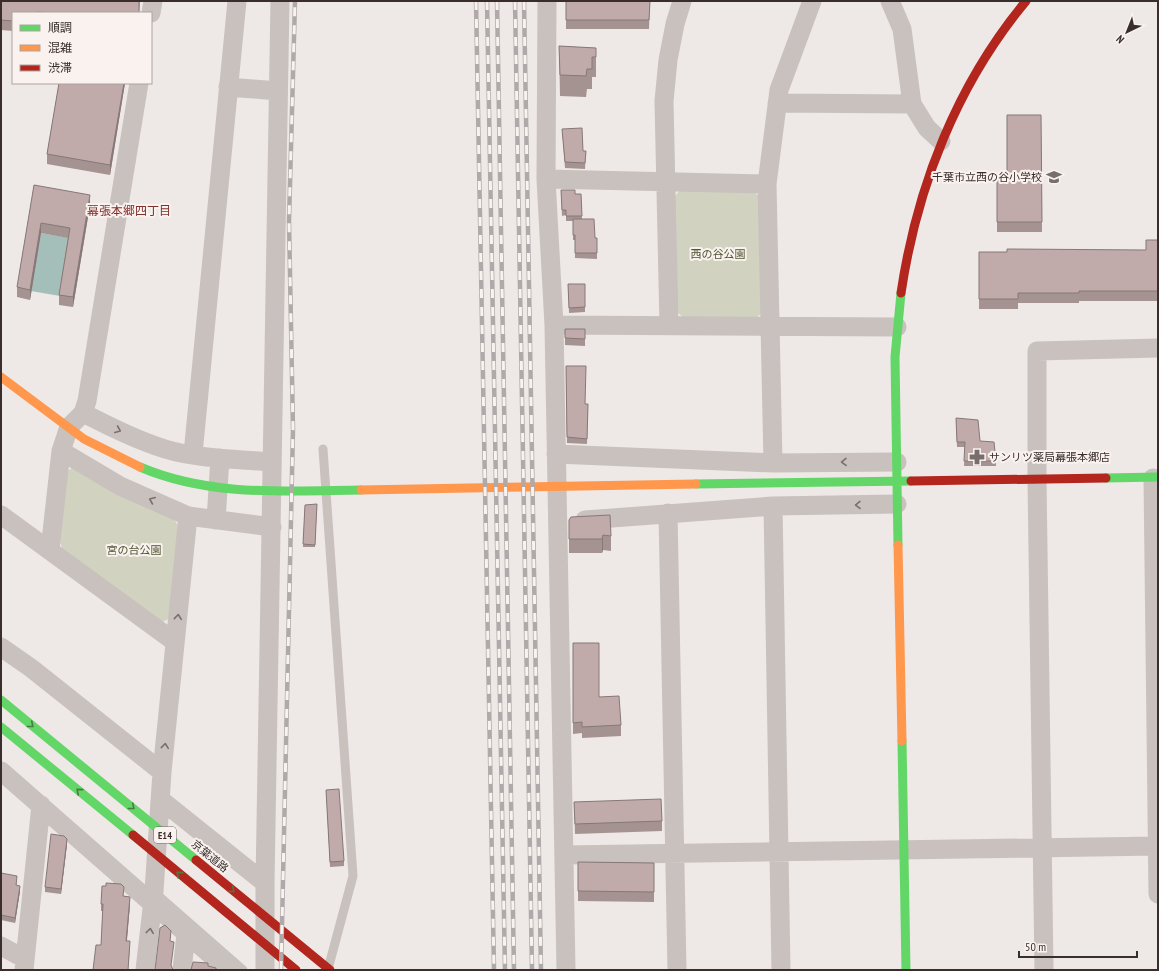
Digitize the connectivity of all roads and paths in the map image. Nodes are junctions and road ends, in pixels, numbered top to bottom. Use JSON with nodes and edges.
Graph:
{"nodes":[{"id":1,"x":153,"y":1,"type":"edge"},
{"id":2,"x":237,"y":1,"type":"edge"},
{"id":3,"x":280,"y":1,"type":"edge"},
{"id":4,"x":547,"y":1,"type":"edge"},
{"id":5,"x":682,"y":1,"type":"edge"},
{"id":6,"x":812,"y":1,"type":"edge"},
{"id":7,"x":890,"y":1,"type":"edge"},
{"id":8,"x":1026,"y":1,"type":"edge"},
{"id":9,"x":151,"y":12,"type":"edge"},
{"id":10,"x":139,"y":84,"type":"edge"},
{"id":11,"x":228,"y":87,"type":"junction"},
{"id":12,"x":278,"y":91,"type":"junction"},
{"id":13,"x":777,"y":103,"type":"junction"},
{"id":14,"x":912,"y":104,"type":"junction"},
{"id":15,"x":941,"y":141,"type":"junction"},
{"id":16,"x":546,"y":179,"type":"junction"},
{"id":17,"x":666,"y":182,"type":"junction"},
{"id":18,"x":767,"y":184,"type":"junction"},
{"id":19,"x":554,"y":325,"type":"junction"},
{"id":20,"x":669,"y":325,"type":"junction"},
{"id":21,"x":771,"y":326,"type":"junction"},
{"id":22,"x":897,"y":328,"type":"junction"},
{"id":23,"x":1158,"y":348,"type":"edge"},
{"id":24,"x":1,"y":377,"type":"edge"},
{"id":25,"x":83,"y":413,"type":"junction"},
{"id":26,"x":69,"y":427,"type":"junction"},
{"id":27,"x":323,"y":449,"type":"dead end"},
{"id":28,"x":61,"y":451,"type":"junction"},
{"id":29,"x":193,"y":454,"type":"junction"},
{"id":30,"x":556,"y":454,"type":"junction"},
{"id":31,"x":220,"y":458,"type":"junction"},
{"id":32,"x":271,"y":462,"type":"junction"},
{"id":33,"x":897,"y":462,"type":"junction"},
{"id":34,"x":773,"y":463,"type":"junction"},
{"id":35,"x":1156,"y":477,"type":"edge"},
{"id":36,"x":1037,"y":480,"type":"junction"},
{"id":37,"x":897,"y":482,"type":"junction"},
{"id":38,"x":897,"y":504,"type":"junction"},
{"id":39,"x":773,"y":506,"type":"junction"},
{"id":40,"x":668,"y":514,"type":"junction"},
{"id":41,"x":1,"y":515,"type":"edge"},
{"id":42,"x":188,"y":516,"type":"junction"},
{"id":43,"x":216,"y":520,"type":"junction"},
{"id":44,"x":556,"y":522,"type":"junction"},
{"id":45,"x":272,"y":526,"type":"junction"},
{"id":46,"x":50,"y":550,"type":"junction"},
{"id":47,"x":175,"y":642,"type":"junction"},
{"id":48,"x":1,"y":647,"type":"edge"},
{"id":49,"x":1,"y":700,"type":"edge"},
{"id":50,"x":1,"y":727,"type":"edge"},
{"id":51,"x":1,"y":771,"type":"edge"},
{"id":52,"x":162,"y":772,"type":"junction"},
{"id":53,"x":161,"y":800,"type":"junction"},
{"id":54,"x":41,"y":805,"type":"junction"},
{"id":55,"x":1158,"y":846,"type":"edge"},
{"id":56,"x":1042,"y":848,"type":"junction"},
{"id":57,"x":904,"y":850,"type":"junction"},
{"id":58,"x":779,"y":851,"type":"junction"},
{"id":59,"x":675,"y":853,"type":"junction"},
{"id":60,"x":565,"y":855,"type":"junction"},
{"id":61,"x":265,"y":883,"type":"junction"},
{"id":62,"x":1158,"y":894,"type":"edge"},
{"id":63,"x":154,"y":898,"type":"junction"},
{"id":64,"x":186,"y":934,"type":"junction"},
{"id":65,"x":1,"y":946,"type":"edge"},
{"id":66,"x":25,"y":964,"type":"edge"},
{"id":67,"x":232,"y":966,"type":"edge"},
{"id":68,"x":145,"y":970,"type":"edge"},
{"id":69,"x":182,"y":970,"type":"edge"},
{"id":70,"x":243,"y":970,"type":"edge"},
{"id":71,"x":265,"y":970,"type":"edge"},
{"id":72,"x":296,"y":970,"type":"edge"},
{"id":73,"x":329,"y":970,"type":"edge"},
{"id":74,"x":566,"y":970,"type":"edge"},
{"id":75,"x":677,"y":970,"type":"edge"},
{"id":76,"x":781,"y":970,"type":"edge"},
{"id":77,"x":906,"y":970,"type":"edge"},
{"id":78,"x":1044,"y":970,"type":"edge"}],
"edges":[{"from":1,"to":9,"type":"street"},
{"from":2,"to":11,"type":"street"},
{"from":3,"to":12,"type":"street"},
{"from":4,"to":16,"type":"street"},
{"from":5,"to":17,"type":"street"},
{"from":6,"to":13,"type":"street"},
{"from":7,"to":14,"type":"street"},
{"from":8,"to":15,"type":"main road"},
{"from":10,"to":25,"type":"street"},
{"from":11,"to":12,"type":"street"},
{"from":11,"to":29,"type":"street"},
{"from":12,"to":32,"type":"street"},
{"from":13,"to":14,"type":"street"},
{"from":13,"to":18,"type":"street"},
{"from":14,"to":15,"type":"street"},
{"from":15,"to":22,"type":"main road"},
{"from":16,"to":17,"type":"street"},
{"from":16,"to":19,"type":"street"},
{"from":17,"to":18,"type":"street"},
{"from":17,"to":20,"type":"street"},
{"from":18,"to":21,"type":"street"},
{"from":19,"to":20,"type":"street"},
{"from":19,"to":30,"type":"street"},
{"from":20,"to":21,"type":"street"},
{"from":21,"to":22,"type":"street"},
{"from":21,"to":34,"type":"street"},
{"from":22,"to":33,"type":"main road"},
{"from":23,"to":36,"type":"street"},
{"from":24,"to":26,"type":"main road"},
{"from":25,"to":26,"type":"street"},
{"from":25,"to":29,"type":"street","one_way":true},
{"from":26,"to":28,"type":"street"},
{"from":26,"to":37,"type":"main road"},
{"from":27,"to":73,"type":"lane"},
{"from":42,"to":28,"type":"street","one_way":true},
{"from":28,"to":46,"type":"street"},
{"from":29,"to":31,"type":"street"},
{"from":30,"to":34,"type":"street"},
{"from":30,"to":44,"type":"street"},
{"from":31,"to":32,"type":"street"},
{"from":31,"to":43,"type":"street"},
{"from":32,"to":45,"type":"street"},
{"from":33,"to":34,"type":"street","one_way":true},
{"from":33,"to":37,"type":"main road"},
{"from":35,"to":36,"type":"main road"},
{"from":35,"to":55,"type":"street"},
{"from":36,"to":37,"type":"main road"},
{"from":36,"to":56,"type":"street"},
{"from":37,"to":38,"type":"main road"},
{"from":38,"to":39,"type":"street","one_way":true},
{"from":38,"to":57,"type":"main road"},
{"from":39,"to":40,"type":"street"},
{"from":39,"to":58,"type":"street"},
{"from":40,"to":44,"type":"street"},
{"from":40,"to":59,"type":"street"},
{"from":41,"to":46,"type":"street"},
{"from":42,"to":43,"type":"street"},
{"from":47,"to":42,"type":"street","one_way":true},
{"from":43,"to":45,"type":"street"},
{"from":44,"to":60,"type":"street"},
{"from":45,"to":61,"type":"street"},
{"from":46,"to":47,"type":"street"},
{"from":52,"to":47,"type":"street","one_way":true},
{"from":48,"to":52,"type":"street"},
{"from":49,"to":73,"type":"main road","name":"京葉道路","number":"E14","one_way":true},
{"from":72,"to":50,"type":"main road","number":"E14","one_way":true},
{"from":51,"to":54,"type":"street"},
{"from":52,"to":53,"type":"street"},
{"from":53,"to":61,"type":"street"},
{"from":53,"to":63,"type":"street"},
{"from":54,"to":63,"type":"street"},
{"from":54,"to":66,"type":"street"},
{"from":55,"to":56,"type":"street"},
{"from":55,"to":62,"type":"street"},
{"from":56,"to":57,"type":"street"},
{"from":56,"to":78,"type":"street"},
{"from":57,"to":58,"type":"street"},
{"from":57,"to":77,"type":"main road"},
{"from":58,"to":59,"type":"street"},
{"from":58,"to":76,"type":"street"},
{"from":59,"to":60,"type":"street"},
{"from":59,"to":75,"type":"street"},
{"from":60,"to":74,"type":"street"},
{"from":61,"to":71,"type":"street"},
{"from":63,"to":64,"type":"street"},
{"from":63,"to":67,"type":"lane"},
{"from":68,"to":63,"type":"street","one_way":true},
{"from":64,"to":67,"type":"street"},
{"from":64,"to":69,"type":"street"},
{"from":65,"to":66,"type":"street"},
{"from":67,"to":70,"type":"lane"}]}
